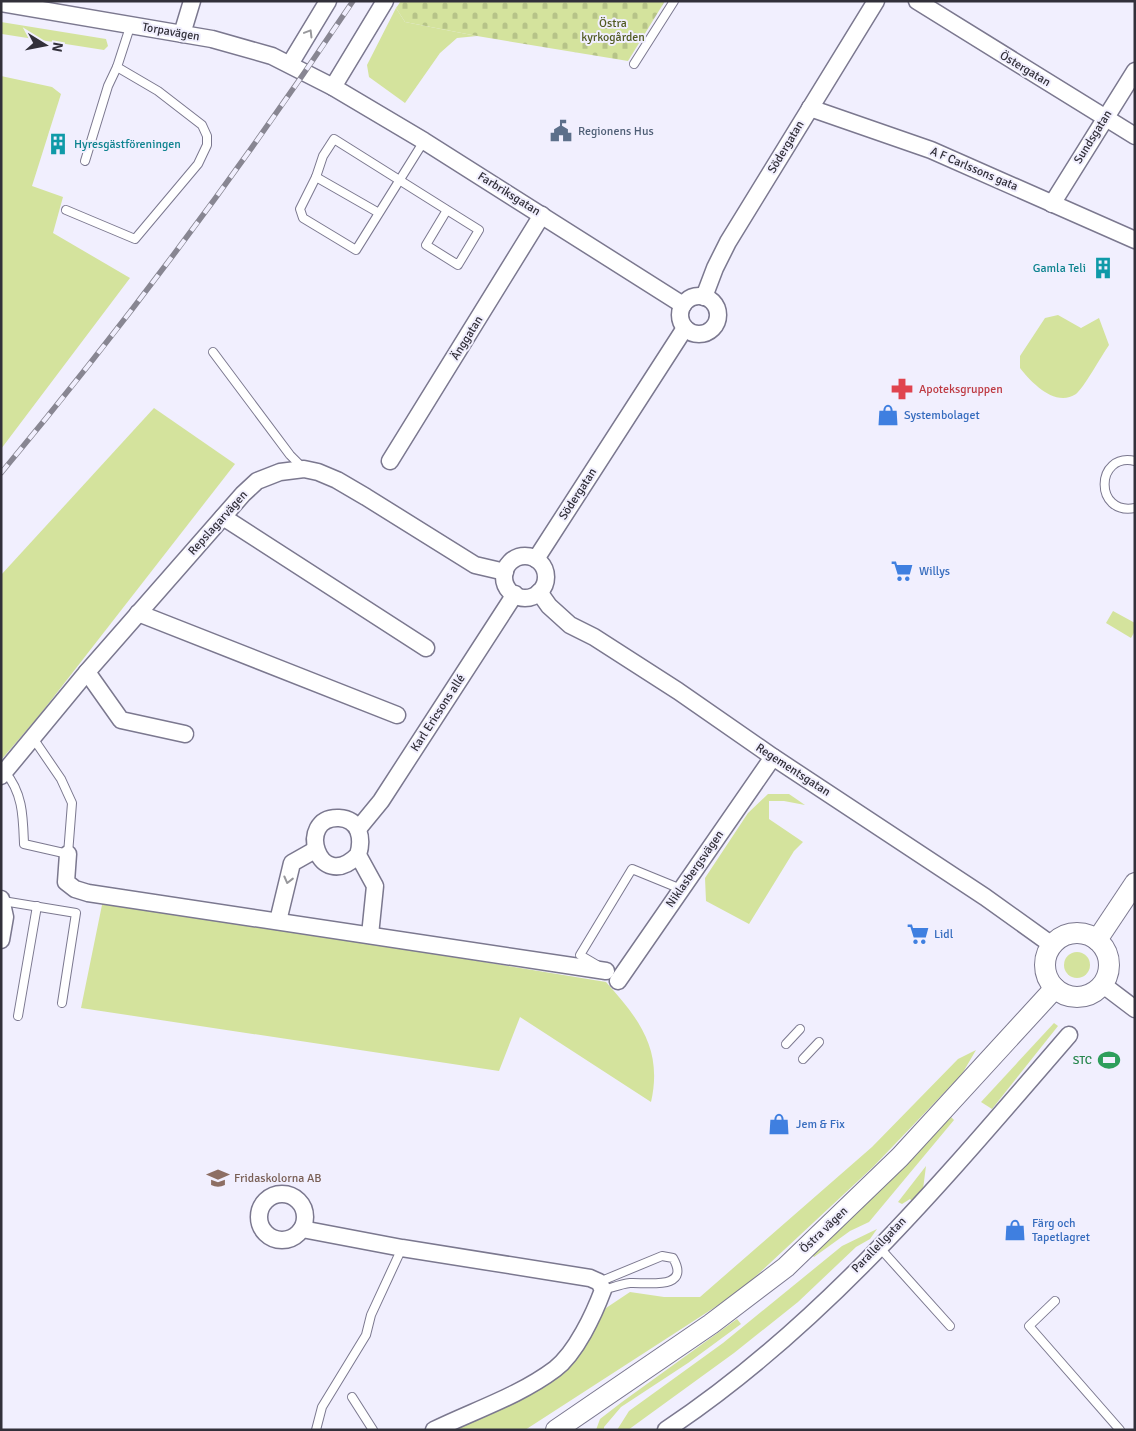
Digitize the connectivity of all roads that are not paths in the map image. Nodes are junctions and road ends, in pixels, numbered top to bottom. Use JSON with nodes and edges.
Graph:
{"nodes":[{"id":1,"x":192,"y":1,"type":"edge"},
{"id":2,"x":328,"y":1,"type":"edge"},
{"id":3,"x":386,"y":1,"type":"edge"},
{"id":4,"x":674,"y":1,"type":"edge"},
{"id":5,"x":876,"y":1,"type":"edge"},
{"id":6,"x":917,"y":1,"type":"edge"},
{"id":7,"x":1,"y":3,"type":"edge"},
{"id":8,"x":131,"y":24,"type":"junction"},
{"id":9,"x":182,"y":34,"type":"junction"},
{"id":10,"x":290,"y":64,"type":"junction"},
{"id":11,"x":634,"y":64,"type":"dead end"},
{"id":12,"x":117,"y":67,"type":"junction"},
{"id":13,"x":1135,"y":71,"type":"edge"},
{"id":14,"x":333,"y":87,"type":"junction"},
{"id":15,"x":810,"y":108,"type":"junction"},
{"id":16,"x":1106,"y":117,"type":"junction"},
{"id":17,"x":1135,"y":136,"type":"edge"},
{"id":18,"x":424,"y":141,"type":"junction"},
{"id":19,"x":85,"y":161,"type":"dead end"},
{"id":20,"x":316,"y":176,"type":"junction"},
{"id":21,"x":400,"y":180,"type":"junction"},
{"id":22,"x":1052,"y":204,"type":"junction"},
{"id":23,"x":66,"y":210,"type":"dead end"},
{"id":24,"x":448,"y":210,"type":"junction"},
{"id":25,"x":379,"y":213,"type":"junction"},
{"id":26,"x":542,"y":215,"type":"junction"},
{"id":27,"x":1135,"y":240,"type":"edge"},
{"id":28,"x":704,"y":297,"type":"junction"},
{"id":29,"x":683,"y":305,"type":"junction"},
{"id":30,"x":685,"y":328,"type":"junction"},
{"id":31,"x":213,"y":352,"type":"dead end"},
{"id":32,"x":390,"y":461,"type":"dead end"},
{"id":33,"x":1135,"y":461,"type":"edge"},
{"id":34,"x":304,"y":469,"type":"junction"},
{"id":35,"x":1135,"y":508,"type":"edge"},
{"id":36,"x":222,"y":517,"type":"junction"},
{"id":37,"x":536,"y":559,"type":"junction"},
{"id":38,"x":506,"y":572,"type":"junction"},
{"id":39,"x":539,"y":592,"type":"junction"},
{"id":40,"x":514,"y":594,"type":"junction"},
{"id":41,"x":138,"y":614,"type":"junction"},
{"id":42,"x":426,"y":648,"type":"dead end"},
{"id":43,"x":87,"y":672,"type":"junction"},
{"id":44,"x":397,"y":715,"type":"dead end"},
{"id":45,"x":185,"y":734,"type":"dead end"},
{"id":46,"x":33,"y":738,"type":"junction"},
{"id":47,"x":773,"y":757,"type":"junction"},
{"id":48,"x":3,"y":774,"type":"edge"},
{"id":49,"x":358,"y":829,"type":"junction"},
{"id":50,"x":315,"y":850,"type":"junction"},
{"id":51,"x":68,"y":854,"type":"junction"},
{"id":52,"x":358,"y":855,"type":"junction"},
{"id":53,"x":1135,"y":883,"type":"edge"},
{"id":54,"x":681,"y":889,"type":"junction"},
{"id":55,"x":2,"y":900,"type":"edge"},
{"id":56,"x":37,"y":906,"type":"junction"},
{"id":57,"x":278,"y":921,"type":"junction"},
{"id":58,"x":370,"y":935,"type":"junction"},
{"id":59,"x":1,"y":940,"type":"edge"},
{"id":60,"x":1096,"y":940,"type":"junction"},
{"id":61,"x":1052,"y":946,"type":"junction"},
{"id":62,"x":612,"y":976,"type":"junction"},
{"id":63,"x":1102,"y":984,"type":"junction"},
{"id":64,"x":1055,"y":988,"type":"junction"},
{"id":65,"x":62,"y":1003,"type":"dead end"},
{"id":66,"x":1135,"y":1010,"type":"edge"},
{"id":67,"x":18,"y":1016,"type":"dead end"},
{"id":68,"x":800,"y":1029,"type":"dead end"},
{"id":69,"x":1068,"y":1035,"type":"dead end"},
{"id":70,"x":819,"y":1042,"type":"dead end"},
{"id":71,"x":786,"y":1044,"type":"dead end"},
{"id":72,"x":802,"y":1059,"type":"dead end"},
{"id":73,"x":302,"y":1229,"type":"dead end"},
{"id":74,"x":879,"y":1246,"type":"junction"},
{"id":75,"x":402,"y":1248,"type":"junction"},
{"id":76,"x":601,"y":1286,"type":"junction"},
{"id":77,"x":1055,"y":1301,"type":"dead end"},
{"id":78,"x":950,"y":1326,"type":"dead end"},
{"id":79,"x":352,"y":1396,"type":"dead end"},
{"id":80,"x":559,"y":1429,"type":"edge"},
{"id":81,"x":316,"y":1430,"type":"edge"},
{"id":82,"x":373,"y":1430,"type":"edge"},
{"id":83,"x":434,"y":1430,"type":"edge"},
{"id":84,"x":666,"y":1430,"type":"edge"},
{"id":85,"x":1120,"y":1430,"type":"edge"}],
"edges":[{"from":1,"to":9,"type":"street"},
{"from":10,"to":2,"type":"street","one_way":true},
{"from":3,"to":14,"type":"street"},
{"from":4,"to":11,"type":"lane"},
{"from":5,"to":15,"type":"street","name":"Södergatan"},
{"from":6,"to":16,"type":"street","name":"Östergatan"},
{"from":7,"to":8,"type":"street","name":"Torpavägen"},
{"from":8,"to":9,"type":"street","name":"Torpavägen"},
{"from":8,"to":12,"type":"lane"},
{"from":9,"to":10,"type":"street","name":"Torpavägen"},
{"from":10,"to":14,"type":"street","name":"Torpavägen"},
{"from":12,"to":19,"type":"lane"},
{"from":12,"to":23,"type":"lane"},
{"from":13,"to":16,"type":"street","name":"Sundsgatan"},
{"from":14,"to":18,"type":"street","name":"Farbriksgatan"},
{"from":15,"to":22,"type":"street","name":"A F Carlssons gata"},
{"from":15,"to":28,"type":"street","name":"Södergatan"},
{"from":16,"to":17,"type":"street","name":"Östergatan"},
{"from":16,"to":22,"type":"street","name":"Sundsgatan"},
{"from":18,"to":21,"type":"lane"},
{"from":18,"to":26,"type":"street","name":"Farbriksgatan"},
{"from":20,"to":21,"type":"lane"},
{"from":20,"to":25,"type":"lane"},
{"from":20,"to":25,"type":"lane"},
{"from":21,"to":24,"type":"lane"},
{"from":21,"to":25,"type":"lane"},
{"from":22,"to":27,"type":"street","name":"A F Carlssons gata"},
{"from":24,"to":24,"type":"lane"},
{"from":26,"to":29,"type":"street","name":"Farbriksgatan"},
{"from":26,"to":32,"type":"street","name":"Änggatan"},
{"from":28,"to":29,"type":"street"},
{"from":28,"to":30,"type":"street"},
{"from":29,"to":30,"type":"street"},
{"from":30,"to":37,"type":"street","name":"Södergatan"},
{"from":31,"to":34,"type":"lane"},
{"from":33,"to":35,"type":"lane"},
{"from":34,"to":36,"type":"street","name":"Repslagarvägen"},
{"from":34,"to":38,"type":"street","name":"Repslagarvägen"},
{"from":36,"to":41,"type":"street","name":"Repslagarvägen"},
{"from":36,"to":42,"type":"street"},
{"from":37,"to":38,"type":"street"},
{"from":37,"to":39,"type":"street"},
{"from":38,"to":40,"type":"street"},
{"from":39,"to":40,"type":"street"},
{"from":39,"to":47,"type":"street","name":"Regementsgatan"},
{"from":40,"to":49,"type":"street","name":"Karl Ericsons allé"},
{"from":41,"to":43,"type":"street","name":"Repslagarvägen"},
{"from":41,"to":44,"type":"street"},
{"from":43,"to":45,"type":"street"},
{"from":43,"to":46,"type":"street","name":"Repslagarvägen"},
{"from":46,"to":48,"type":"street","name":"Repslagarvägen"},
{"from":46,"to":51,"type":"lane"},
{"from":47,"to":54,"type":"street","name":"Niklasbergsvägen"},
{"from":47,"to":61,"type":"street","name":"Regementsgatan"},
{"from":48,"to":51,"type":"lane"},
{"from":49,"to":50,"type":"street"},
{"from":49,"to":52,"type":"street"},
{"from":50,"to":52,"type":"street"},
{"from":50,"to":57,"type":"street","one_way":true},
{"from":51,"to":57,"type":"street"},
{"from":52,"to":58,"type":"street"},
{"from":53,"to":60,"type":"street"},
{"from":54,"to":62,"type":"street","name":"Niklasbergsvägen"},
{"from":54,"to":62,"type":"lane"},
{"from":55,"to":56,"type":"lane"},
{"from":55,"to":59,"type":"street"},
{"from":56,"to":65,"type":"lane"},
{"from":56,"to":67,"type":"lane"},
{"from":57,"to":58,"type":"street"},
{"from":58,"to":62,"type":"street"},
{"from":60,"to":61,"type":"street"},
{"from":60,"to":63,"type":"street"},
{"from":61,"to":64,"type":"street"},
{"from":63,"to":64,"type":"street"},
{"from":63,"to":66,"type":"street"},
{"from":64,"to":80,"type":"street","name":"Östra vägen"},
{"from":68,"to":71,"type":"lane"},
{"from":69,"to":74,"type":"street","name":"Parallellgatan"},
{"from":70,"to":72,"type":"lane"},
{"from":73,"to":75,"type":"street"},
{"from":74,"to":78,"type":"lane"},
{"from":74,"to":84,"type":"street","name":"Parallellgatan"},
{"from":75,"to":76,"type":"street"},
{"from":75,"to":81,"type":"lane"},
{"from":76,"to":76,"type":"lane"},
{"from":76,"to":83,"type":"street"},
{"from":77,"to":85,"type":"lane"},
{"from":79,"to":82,"type":"lane"}]}
